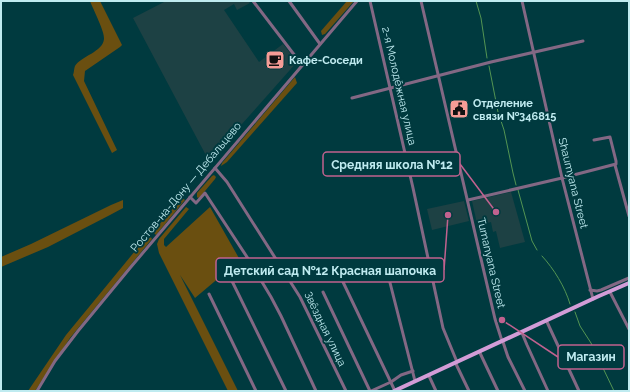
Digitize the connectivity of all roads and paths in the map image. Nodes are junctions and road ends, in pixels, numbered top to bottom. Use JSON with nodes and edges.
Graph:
{"nodes":[{"id":1,"x":253,"y":1,"type":"edge"},
{"id":2,"x":289,"y":1,"type":"edge"},
{"id":3,"x":357,"y":1,"type":"edge"},
{"id":4,"x":370,"y":1,"type":"edge"},
{"id":5,"x":422,"y":1,"type":"edge"},
{"id":6,"x":522,"y":1,"type":"edge"},
{"id":7,"x":583,"y":40,"type":"dead end"},
{"id":8,"x":320,"y":44,"type":"junction"},
{"id":9,"x":533,"y":52,"type":"junction"},
{"id":10,"x":302,"y":65,"type":"junction"},
{"id":11,"x":439,"y":76,"type":"junction"},
{"id":12,"x":390,"y":88,"type":"junction"},
{"id":13,"x":352,"y":98,"type":"dead end"},
{"id":14,"x":594,"y":140,"type":"dead end"},
{"id":15,"x":615,"y":165,"type":"junction"},
{"id":16,"x":215,"y":168,"type":"junction"},
{"id":17,"x":562,"y":178,"type":"junction"},
{"id":18,"x":190,"y":197,"type":"junction"},
{"id":19,"x":468,"y":200,"type":"junction"},
{"id":20,"x":629,"y":216,"type":"edge"},
{"id":21,"x":383,"y":262,"type":"dead end"},
{"id":22,"x":229,"y":275,"type":"dead end"},
{"id":23,"x":629,"y":278,"type":"edge"},
{"id":24,"x":343,"y":282,"type":"dead end"},
{"id":25,"x":629,"y":283,"type":"edge"},
{"id":26,"x":590,"y":290,"type":"junction"},
{"id":27,"x":612,"y":291,"type":"junction"},
{"id":28,"x":323,"y":292,"type":"dead end"},
{"id":29,"x":209,"y":294,"type":"dead end"},
{"id":30,"x":593,"y":299,"type":"junction"},
{"id":31,"x":546,"y":322,"type":"junction"},
{"id":32,"x":629,"y":330,"type":"edge"},
{"id":33,"x":522,"y":333,"type":"junction"},
{"id":34,"x":502,"y":342,"type":"junction"},
{"id":35,"x":480,"y":353,"type":"junction"},
{"id":36,"x":456,"y":363,"type":"junction"},
{"id":37,"x":412,"y":372,"type":"junction"},
{"id":38,"x":429,"y":376,"type":"junction"},
{"id":39,"x":415,"y":381,"type":"junction"},
{"id":40,"x":391,"y":382,"type":"junction"},
{"id":41,"x":37,"y":391,"type":"edge"},
{"id":42,"x":256,"y":391,"type":"edge"},
{"id":43,"x":286,"y":391,"type":"edge"},
{"id":44,"x":316,"y":391,"type":"edge"},
{"id":45,"x":346,"y":391,"type":"edge"},
{"id":46,"x":371,"y":391,"type":"edge"},
{"id":47,"x":397,"y":391,"type":"edge"},
{"id":48,"x":436,"y":391,"type":"edge"},
{"id":49,"x":469,"y":391,"type":"edge"},
{"id":50,"x":498,"y":391,"type":"edge"},
{"id":51,"x":525,"y":391,"type":"edge"},
{"id":52,"x":548,"y":391,"type":"edge"},
{"id":53,"x":579,"y":391,"type":"edge"}],
"edges":[{"from":1,"to":10,"type":"street"},
{"from":2,"to":8,"type":"street"},
{"from":3,"to":8,"type":"street","name":"Ростов-на-Дону — Дебальцево"},
{"from":4,"to":12,"type":"street","name":"2-я Молодёжная улица"},
{"from":5,"to":11,"type":"street","name":"Tumanyana Street"},
{"from":6,"to":9,"type":"street","name":"Shaumyana Street"},
{"from":7,"to":9,"type":"street"},
{"from":8,"to":10,"type":"street","name":"Ростов-на-Дону — Дебальцево"},
{"from":9,"to":11,"type":"street"},
{"from":9,"to":17,"type":"street","name":"Shaumyana Street"},
{"from":10,"to":16,"type":"street","name":"Ростов-на-Дону — Дебальцево"},
{"from":11,"to":12,"type":"street"},
{"from":11,"to":19,"type":"street","name":"Tumanyana Street"},
{"from":12,"to":13,"type":"street"},
{"from":12,"to":36,"type":"street","name":"2-я Молодёжная улица"},
{"from":14,"to":15,"type":"street"},
{"from":15,"to":17,"type":"street"},
{"from":15,"to":20,"type":"street"},
{"from":16,"to":18,"type":"street","name":"Ростов-на-Дону — Дебальцево"},
{"from":16,"to":45,"type":"street","name":"Звёздная улица"},
{"from":17,"to":19,"type":"street"},
{"from":17,"to":26,"type":"street","name":"Shaumyana Street"},
{"from":18,"to":41,"type":"street","name":"Ростов-на-Дону — Дебальцево"},
{"from":18,"to":44,"type":"street"},
{"from":19,"to":34,"type":"street","name":"Tumanyana Street"},
{"from":21,"to":37,"type":"street"},
{"from":22,"to":43,"type":"street"},
{"from":23,"to":26,"type":"street"},
{"from":24,"to":40,"type":"street"},
{"from":25,"to":27,"type":"main road"},
{"from":26,"to":30,"type":"street","name":"Shaumyana Street"},
{"from":27,"to":30,"type":"main road"},
{"from":27,"to":31,"type":"main road"},
{"from":27,"to":32,"type":"street"},
{"from":28,"to":46,"type":"street"},
{"from":29,"to":42,"type":"street"},
{"from":30,"to":34,"type":"main road"},
{"from":31,"to":33,"type":"main road"},
{"from":31,"to":53,"type":"street"},
{"from":33,"to":34,"type":"main road"},
{"from":33,"to":52,"type":"street"},
{"from":34,"to":35,"type":"main road"},
{"from":34,"to":36,"type":"main road"},
{"from":34,"to":51,"type":"street","name":"Tumanyana Street"},
{"from":35,"to":36,"type":"main road"},
{"from":35,"to":50,"type":"street"},
{"from":36,"to":38,"type":"main road"},
{"from":36,"to":39,"type":"main road"},
{"from":36,"to":49,"type":"street","name":"2-я Молодёжная улица"},
{"from":37,"to":39,"type":"street"},
{"from":37,"to":40,"type":"street"},
{"from":38,"to":47,"type":"main road"},
{"from":38,"to":48,"type":"street"},
{"from":39,"to":47,"type":"main road"},
{"from":40,"to":46,"type":"street"},
{"from":40,"to":47,"type":"street"}]}
